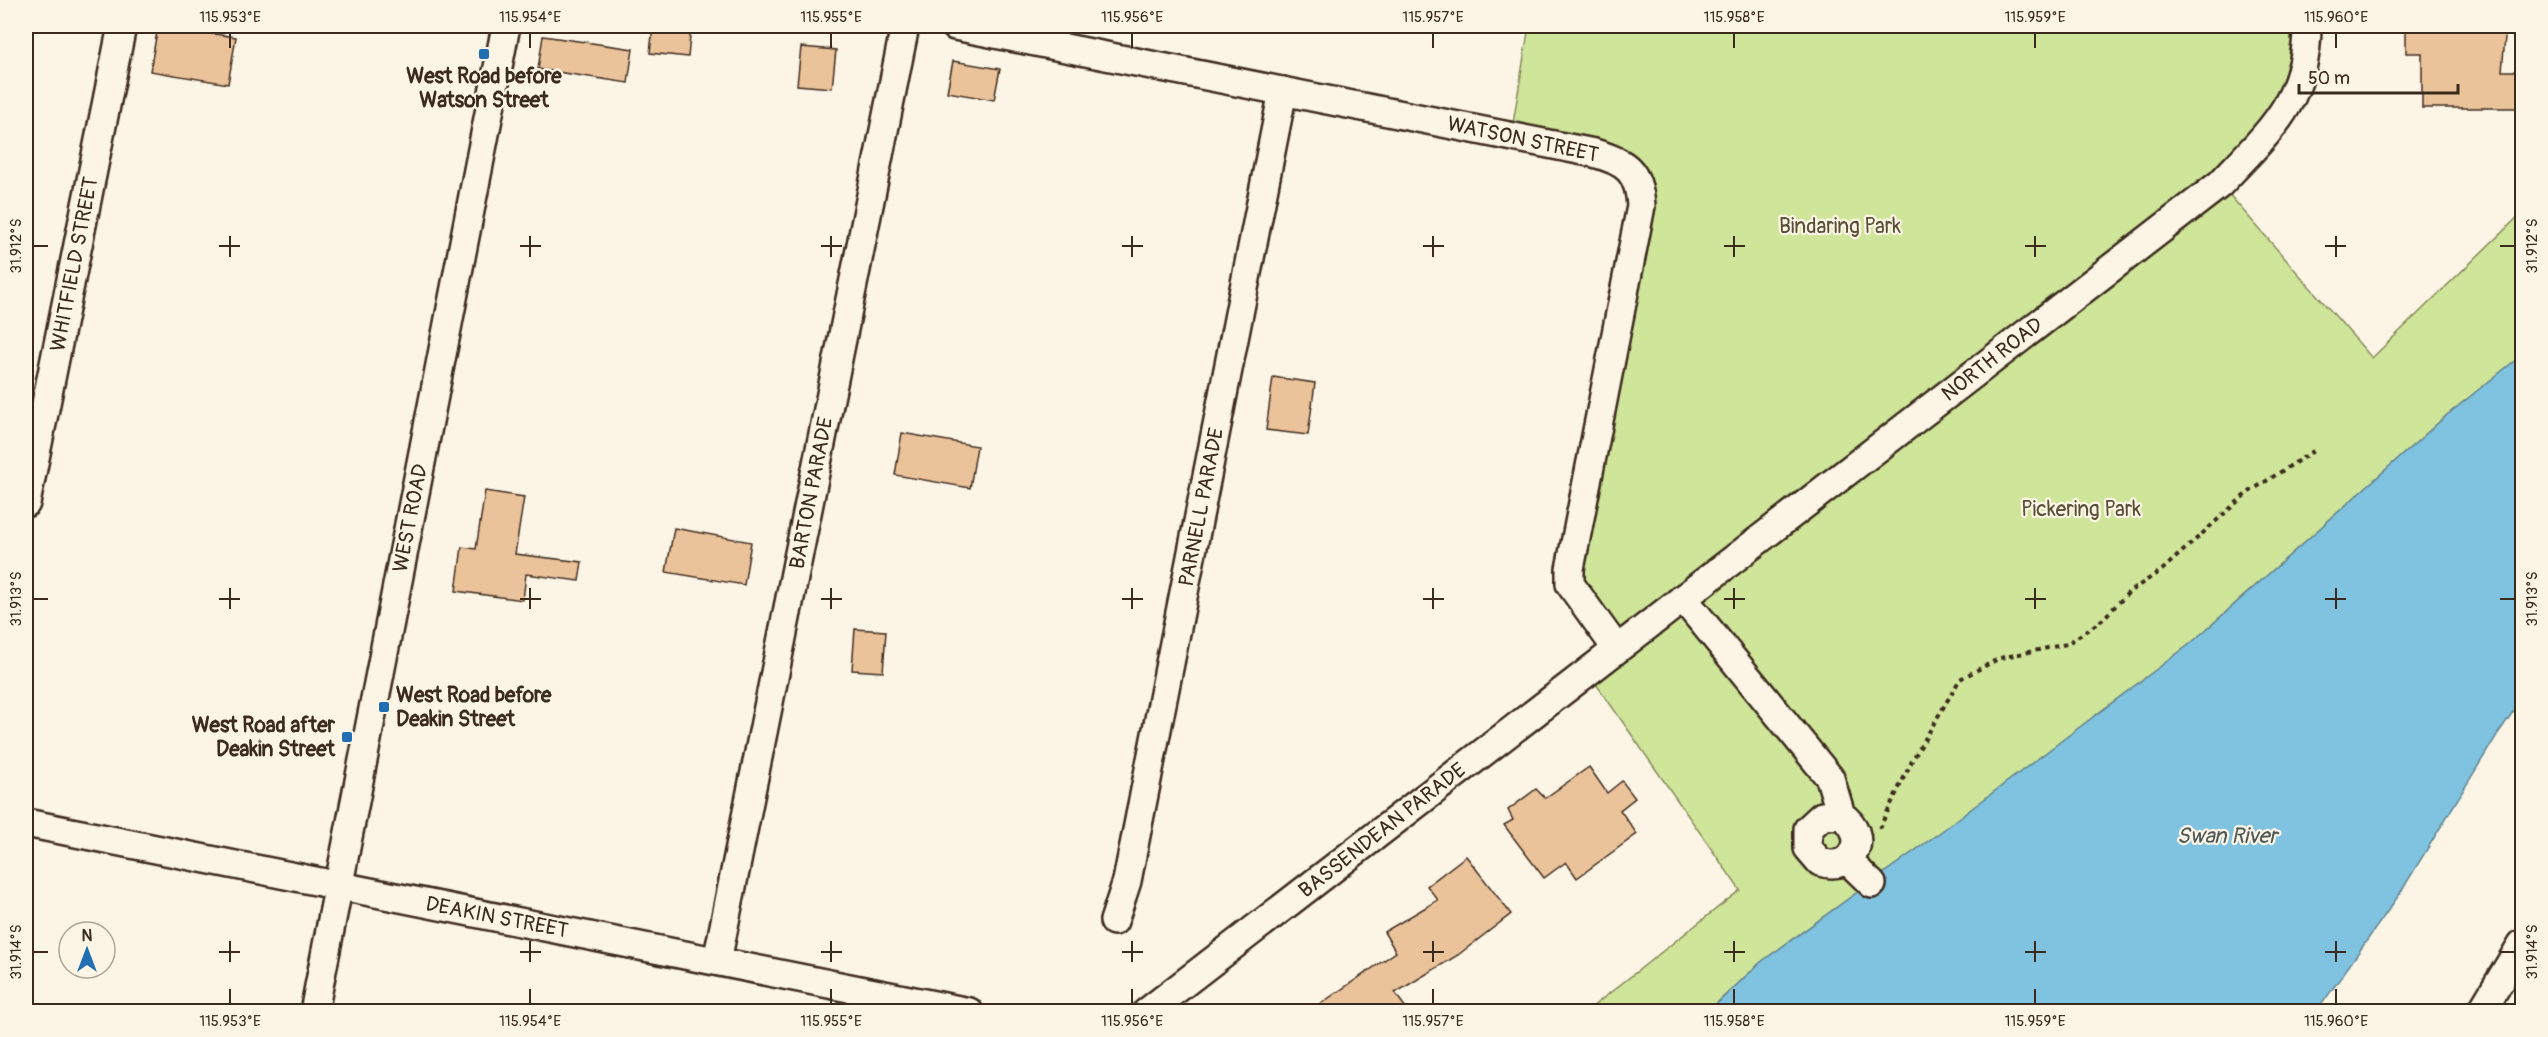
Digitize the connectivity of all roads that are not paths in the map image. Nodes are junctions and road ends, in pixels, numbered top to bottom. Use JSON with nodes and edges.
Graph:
{"nodes":[{"id":1,"x":122,"y":26,"type":"edge"},
{"id":2,"x":506,"y":26,"type":"edge"},
{"id":3,"x":905,"y":26,"type":"edge"},
{"id":4,"x":955,"y":26,"type":"edge"},
{"id":5,"x":2307,"y":26,"type":"edge"},
{"id":6,"x":1283,"y":91,"type":"junction"},
{"id":7,"x":26,"y":503,"type":"edge"},
{"id":8,"x":1683,"y":598,"type":"junction"},
{"id":9,"x":1616,"y":648,"type":"junction"},
{"id":10,"x":1841,"y":815,"type":"junction"},
{"id":11,"x":26,"y":823,"type":"edge"},
{"id":12,"x":1851,"y":856,"type":"junction"},
{"id":13,"x":1872,"y":884,"type":"dead end"},
{"id":14,"x":339,"y":885,"type":"junction"},
{"id":15,"x":1114,"y":921,"type":"dead end"},
{"id":16,"x":2523,"y":944,"type":"edge"},
{"id":17,"x":717,"y":961,"type":"junction"},
{"id":18,"x":314,"y":1011,"type":"edge"},
{"id":19,"x":969,"y":1011,"type":"edge"},
{"id":20,"x":1147,"y":1011,"type":"edge"},
{"id":21,"x":2481,"y":1011,"type":"edge"}],
"edges":[{"from":1,"to":7,"type":"street","name":"WHITFIELD STREET"},
{"from":2,"to":14,"type":"street","name":"WEST ROAD"},
{"from":3,"to":17,"type":"street","name":"BARTON PARADE"},
{"from":4,"to":6,"type":"street","name":"WATSON STREET"},
{"from":5,"to":8,"type":"street","name":"NORTH ROAD"},
{"from":6,"to":9,"type":"street","name":"WATSON STREET"},
{"from":6,"to":15,"type":"street","name":"PARNELL PARADE"},
{"from":8,"to":9,"type":"street","name":"NORTH ROAD"},
{"from":8,"to":10,"type":"street"},
{"from":9,"to":20,"type":"street","name":"BASSENDEAN PARADE"},
{"from":10,"to":12,"type":"street"},
{"from":10,"to":12,"type":"street"},
{"from":11,"to":14,"type":"street","name":"DEAKIN STREET"},
{"from":12,"to":13,"type":"street"},
{"from":14,"to":17,"type":"street","name":"DEAKIN STREET"},
{"from":14,"to":18,"type":"street","name":"WEST ROAD"},
{"from":16,"to":21,"type":"street"},
{"from":17,"to":19,"type":"street","name":"DEAKIN STREET"}]}
